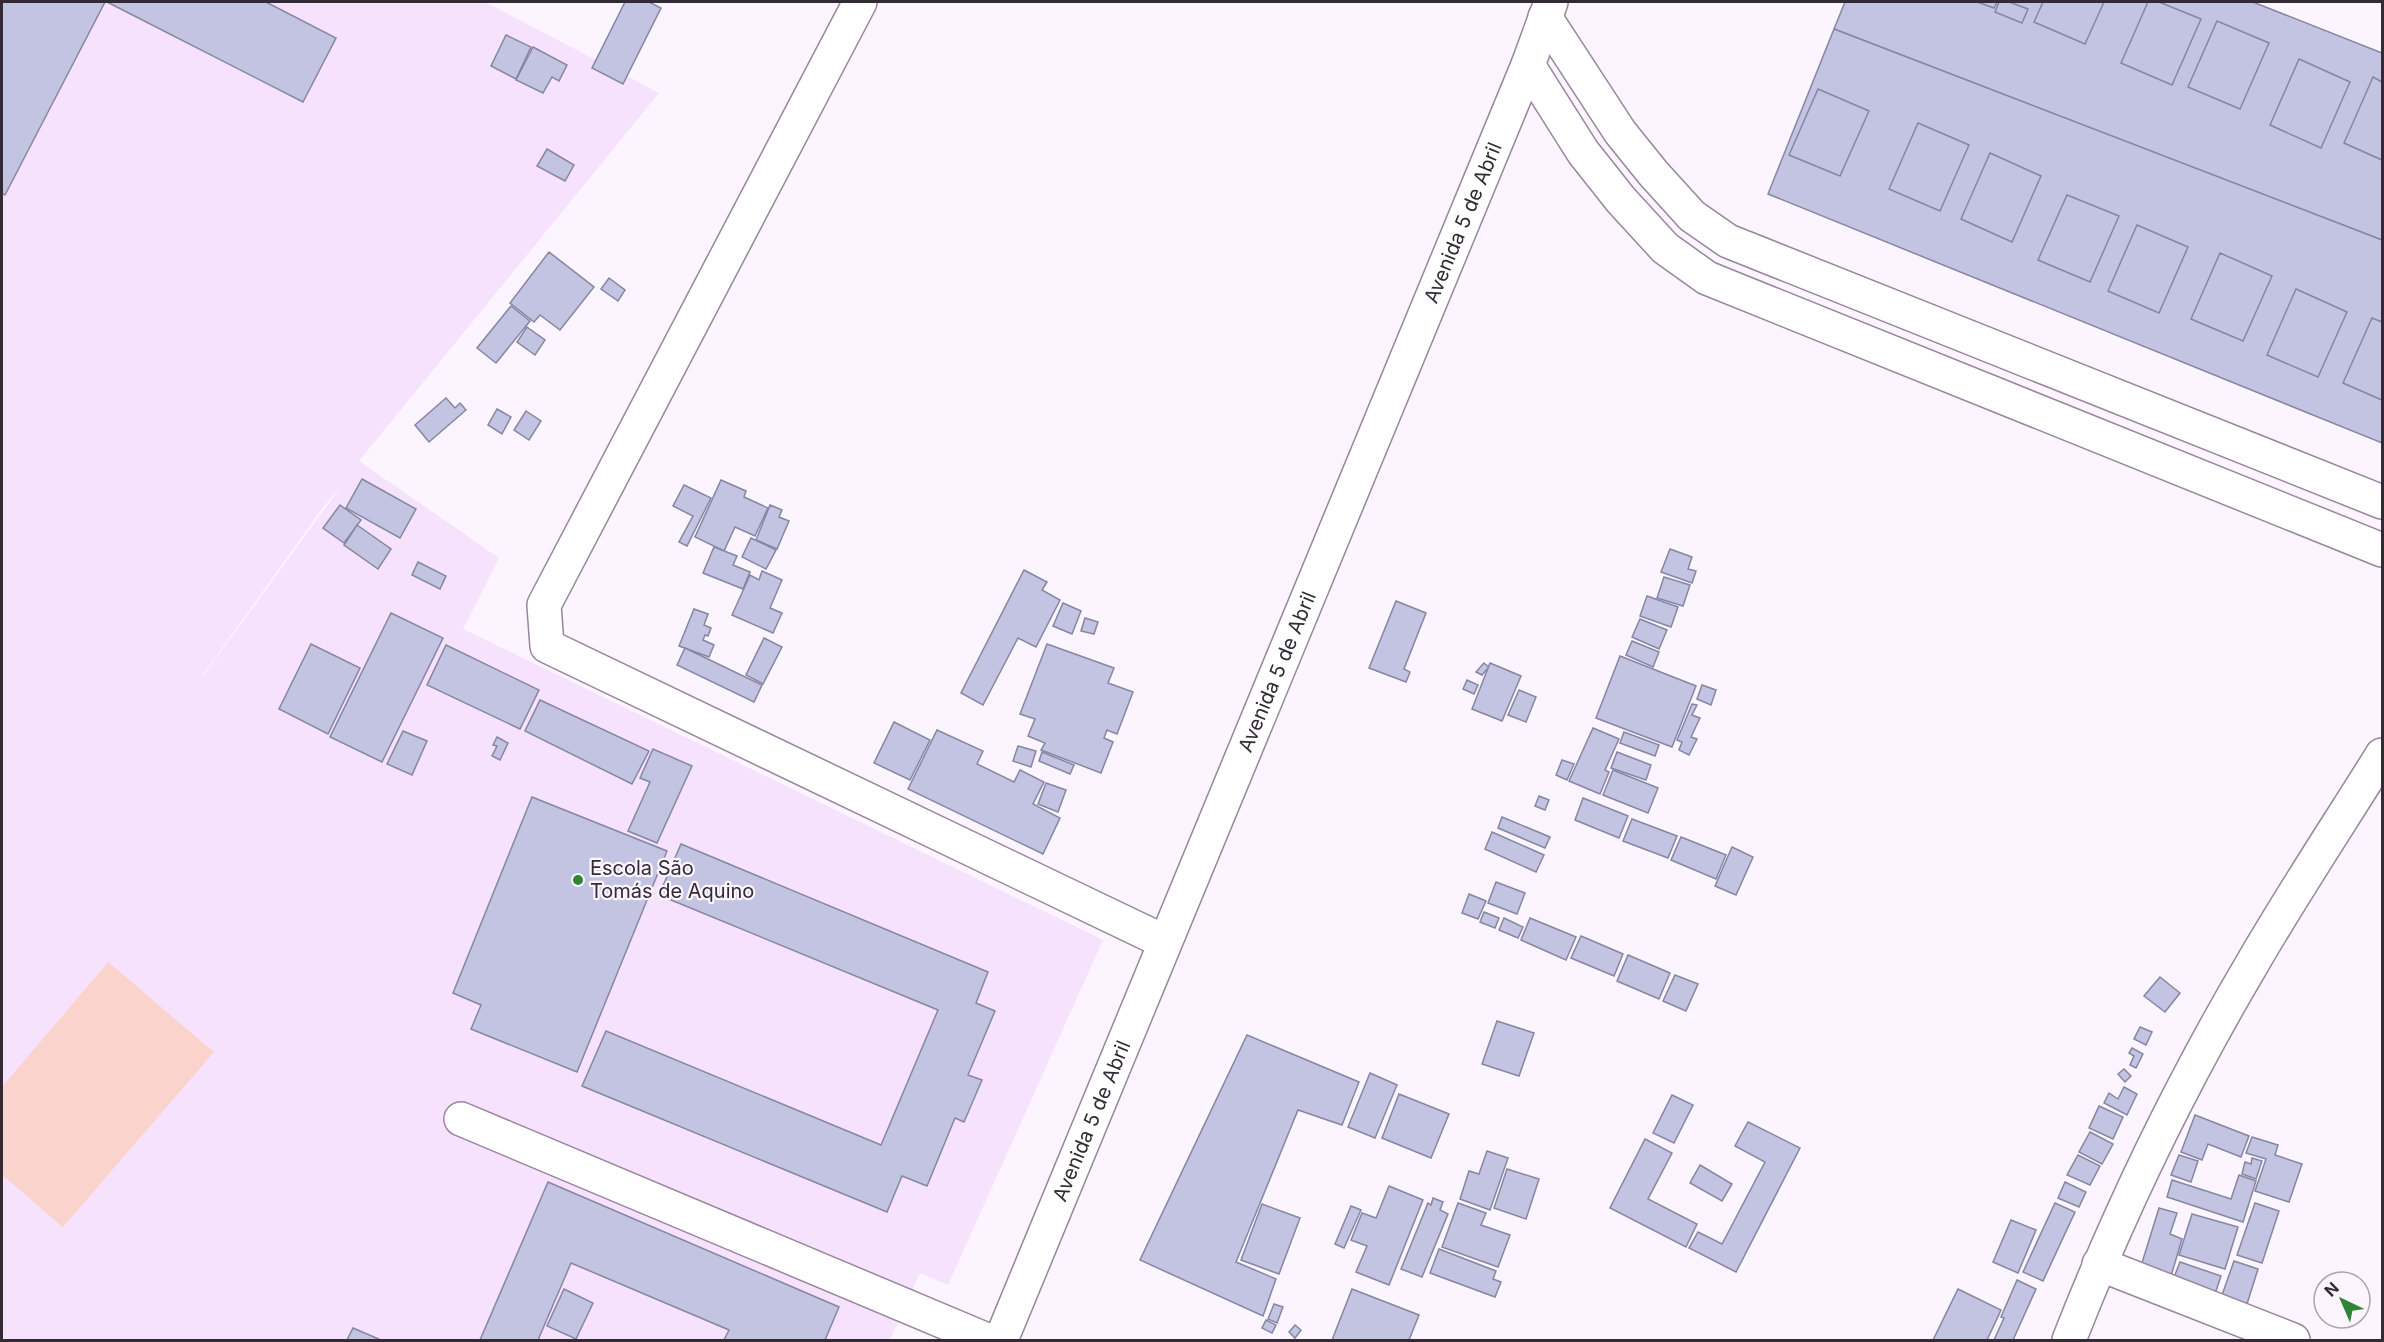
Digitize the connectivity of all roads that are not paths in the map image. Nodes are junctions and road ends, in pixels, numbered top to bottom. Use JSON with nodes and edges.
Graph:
{"nodes":[{"id":1,"x":860,"y":2,"type":"edge"},
{"id":2,"x":1548,"y":9,"type":"edge"},
{"id":3,"x":1528,"y":65,"type":"junction"},
{"id":4,"x":2382,"y":502,"type":"edge"},
{"id":5,"x":2382,"y":550,"type":"edge"},
{"id":6,"x":2382,"y":755,"type":"edge"},
{"id":7,"x":1165,"y":942,"type":"junction"},
{"id":8,"x":461,"y":1119,"type":"dead end"},
{"id":9,"x":2099,"y":1264,"type":"junction"},
{"id":10,"x":987,"y":1341,"type":"edge"},
{"id":11,"x":1001,"y":1341,"type":"edge"},
{"id":12,"x":2069,"y":1341,"type":"edge"},
{"id":13,"x":2293,"y":1341,"type":"edge"}],
"edges":[{"from":1,"to":7,"type":"street"},
{"from":2,"to":3,"type":"street","name":"Avenida 5 de Abril"},
{"from":2,"to":4,"type":"street"},
{"from":3,"to":5,"type":"street"},
{"from":3,"to":7,"type":"street","name":"Avenida 5 de Abril"},
{"from":6,"to":9,"type":"street"},
{"from":7,"to":11,"type":"street","name":"Avenida 5 de Abril"},
{"from":8,"to":10,"type":"street"},
{"from":9,"to":12,"type":"street"},
{"from":9,"to":13,"type":"street"}]}
